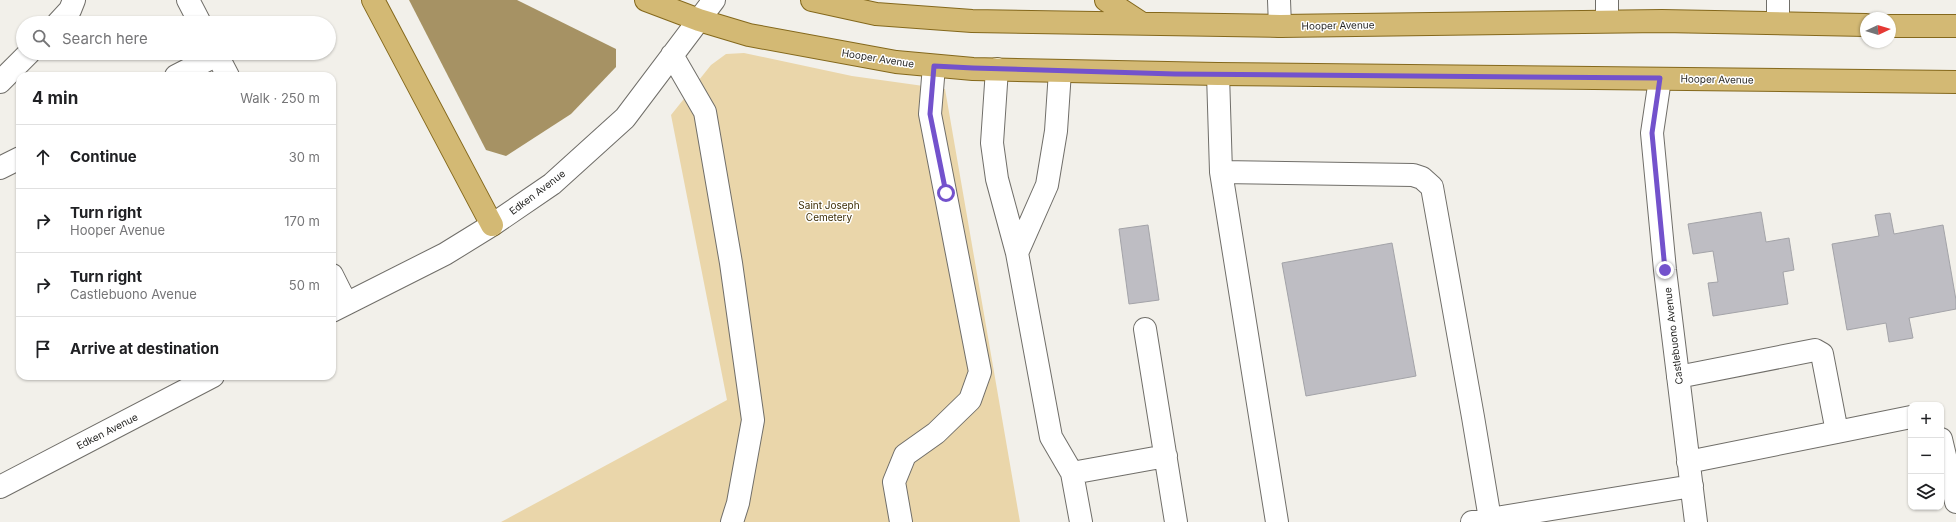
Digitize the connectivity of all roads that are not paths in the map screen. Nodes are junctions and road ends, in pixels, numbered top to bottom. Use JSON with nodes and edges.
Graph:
{"nodes":[{"id":1,"x":74,"y":0,"type":"edge"},
{"id":2,"x":188,"y":0,"type":"edge"},
{"id":3,"x":373,"y":0,"type":"edge"},
{"id":4,"x":646,"y":0,"type":"edge"},
{"id":5,"x":714,"y":0,"type":"edge"},
{"id":6,"x":812,"y":0,"type":"edge"},
{"id":7,"x":1106,"y":0,"type":"edge"},
{"id":8,"x":1280,"y":0,"type":"edge"},
{"id":9,"x":1778,"y":0,"type":"edge"},
{"id":10,"x":1607,"y":10,"type":"edge"},
{"id":11,"x":64,"y":16,"type":"edge"},
{"id":12,"x":196,"y":16,"type":"edge"},
{"id":13,"x":699,"y":20,"type":"junction"},
{"id":14,"x":1778,"y":23,"type":"junction"},
{"id":15,"x":1141,"y":24,"type":"junction"},
{"id":16,"x":1860,"y":25,"type":"edge"},
{"id":17,"x":1280,"y":26,"type":"junction"},
{"id":18,"x":1896,"y":26,"type":"edge"},
{"id":19,"x":1896,"y":26,"type":"edge"},
{"id":20,"x":1956,"y":26,"type":"edge"},
{"id":21,"x":1956,"y":33,"type":"edge"},
{"id":22,"x":672,"y":55,"type":"junction"},
{"id":23,"x":22,"y":60,"type":"edge"},
{"id":24,"x":206,"y":60,"type":"edge"},
{"id":25,"x":220,"y":60,"type":"edge"},
{"id":26,"x":934,"y":66,"type":"junction"},
{"id":27,"x":997,"y":69,"type":"junction"},
{"id":28,"x":1060,"y":71,"type":"junction"},
{"id":29,"x":183,"y":72,"type":"edge"},
{"id":30,"x":226,"y":72,"type":"edge"},
{"id":31,"x":1218,"y":74,"type":"junction"},
{"id":32,"x":1660,"y":78,"type":"junction"},
{"id":33,"x":0,"y":82,"type":"edge"},
{"id":34,"x":1956,"y":82,"type":"edge"},
{"id":35,"x":16,"y":160,"type":"edge"},
{"id":36,"x":0,"y":168,"type":"edge"},
{"id":37,"x":1221,"y":172,"type":"junction"},
{"id":38,"x":492,"y":225,"type":"junction"},
{"id":39,"x":1017,"y":253,"type":"junction"},
{"id":40,"x":336,"y":293,"type":"edge"},
{"id":41,"x":339,"y":307,"type":"edge"},
{"id":42,"x":1145,"y":328,"type":"dead end"},
{"id":43,"x":1678,"y":377,"type":"junction"},
{"id":44,"x":205,"y":380,"type":"edge"},
{"id":45,"x":1908,"y":418,"type":"edge"},
{"id":46,"x":1837,"y":432,"type":"junction"},
{"id":47,"x":1944,"y":452,"type":"edge"},
{"id":48,"x":1166,"y":456,"type":"junction"},
{"id":49,"x":1688,"y":462,"type":"junction"},
{"id":50,"x":1072,"y":473,"type":"junction"},
{"id":51,"x":0,"y":486,"type":"edge"},
{"id":52,"x":1692,"y":486,"type":"junction"},
{"id":53,"x":1956,"y":502,"type":"edge"},
{"id":54,"x":1481,"y":520,"type":"edge"},
{"id":55,"x":732,"y":522,"type":"edge"},
{"id":56,"x":901,"y":522,"type":"edge"},
{"id":57,"x":1081,"y":522,"type":"edge"},
{"id":58,"x":1176,"y":522,"type":"edge"},
{"id":59,"x":1277,"y":522,"type":"edge"},
{"id":60,"x":1696,"y":522,"type":"edge"}],
"edges":[{"from":1,"to":11,"type":"street"},
{"from":2,"to":12,"type":"street"},
{"from":3,"to":38,"type":"main road"},
{"from":4,"to":13,"type":"main road","name":"Hooper Avenue"},
{"from":5,"to":13,"type":"street","name":"Edken Avenue"},
{"from":6,"to":15,"type":"main road","name":"Hooper Avenue"},
{"from":7,"to":15,"type":"main road"},
{"from":8,"to":17,"type":"street"},
{"from":9,"to":14,"type":"street"},
{"from":10,"to":14,"type":"main road","name":"Hooper Avenue"},
{"from":10,"to":17,"type":"main road","name":"Hooper Avenue"},
{"from":13,"to":22,"type":"street","name":"Edken Avenue"},
{"from":13,"to":26,"type":"main road","name":"Hooper Avenue"},
{"from":14,"to":16,"type":"main road","name":"Hooper Avenue"},
{"from":15,"to":17,"type":"main road","name":"Hooper Avenue"},
{"from":18,"to":20,"type":"main road"},
{"from":19,"to":21,"type":"main road"},
{"from":22,"to":38,"type":"street","name":"Edken Avenue"},
{"from":22,"to":55,"type":"street"},
{"from":23,"to":33,"type":"street"},
{"from":24,"to":29,"type":"street"},
{"from":25,"to":30,"type":"street"},
{"from":26,"to":27,"type":"main road","name":"Hooper Avenue"},
{"from":26,"to":56,"type":"street"},
{"from":27,"to":28,"type":"main road","name":"Hooper Avenue"},
{"from":27,"to":39,"type":"street"},
{"from":28,"to":31,"type":"main road","name":"Hooper Avenue"},
{"from":28,"to":39,"type":"street"},
{"from":31,"to":32,"type":"main road","name":"Hooper Avenue"},
{"from":31,"to":37,"type":"street"},
{"from":32,"to":34,"type":"main road","name":"Hooper Avenue"},
{"from":32,"to":43,"type":"street","name":"Castlebuono Avenue"},
{"from":35,"to":36,"type":"street"},
{"from":37,"to":54,"type":"street"},
{"from":37,"to":59,"type":"street"},
{"from":38,"to":41,"type":"street","name":"Edken Avenue"},
{"from":39,"to":50,"type":"street"},
{"from":40,"to":41,"type":"street"},
{"from":42,"to":48,"type":"street"},
{"from":43,"to":46,"type":"street"},
{"from":43,"to":49,"type":"street","name":"Castlebuono Avenue"},
{"from":44,"to":51,"type":"street","name":"Edken Avenue"},
{"from":45,"to":46,"type":"street"},
{"from":46,"to":49,"type":"street"},
{"from":47,"to":53,"type":"street"},
{"from":48,"to":50,"type":"street"},
{"from":48,"to":58,"type":"street"},
{"from":49,"to":52,"type":"street","name":"Castlebuono Avenue"},
{"from":50,"to":57,"type":"street"},
{"from":52,"to":54,"type":"street"},
{"from":52,"to":60,"type":"street","name":"Castlebuono Avenue"}]}
